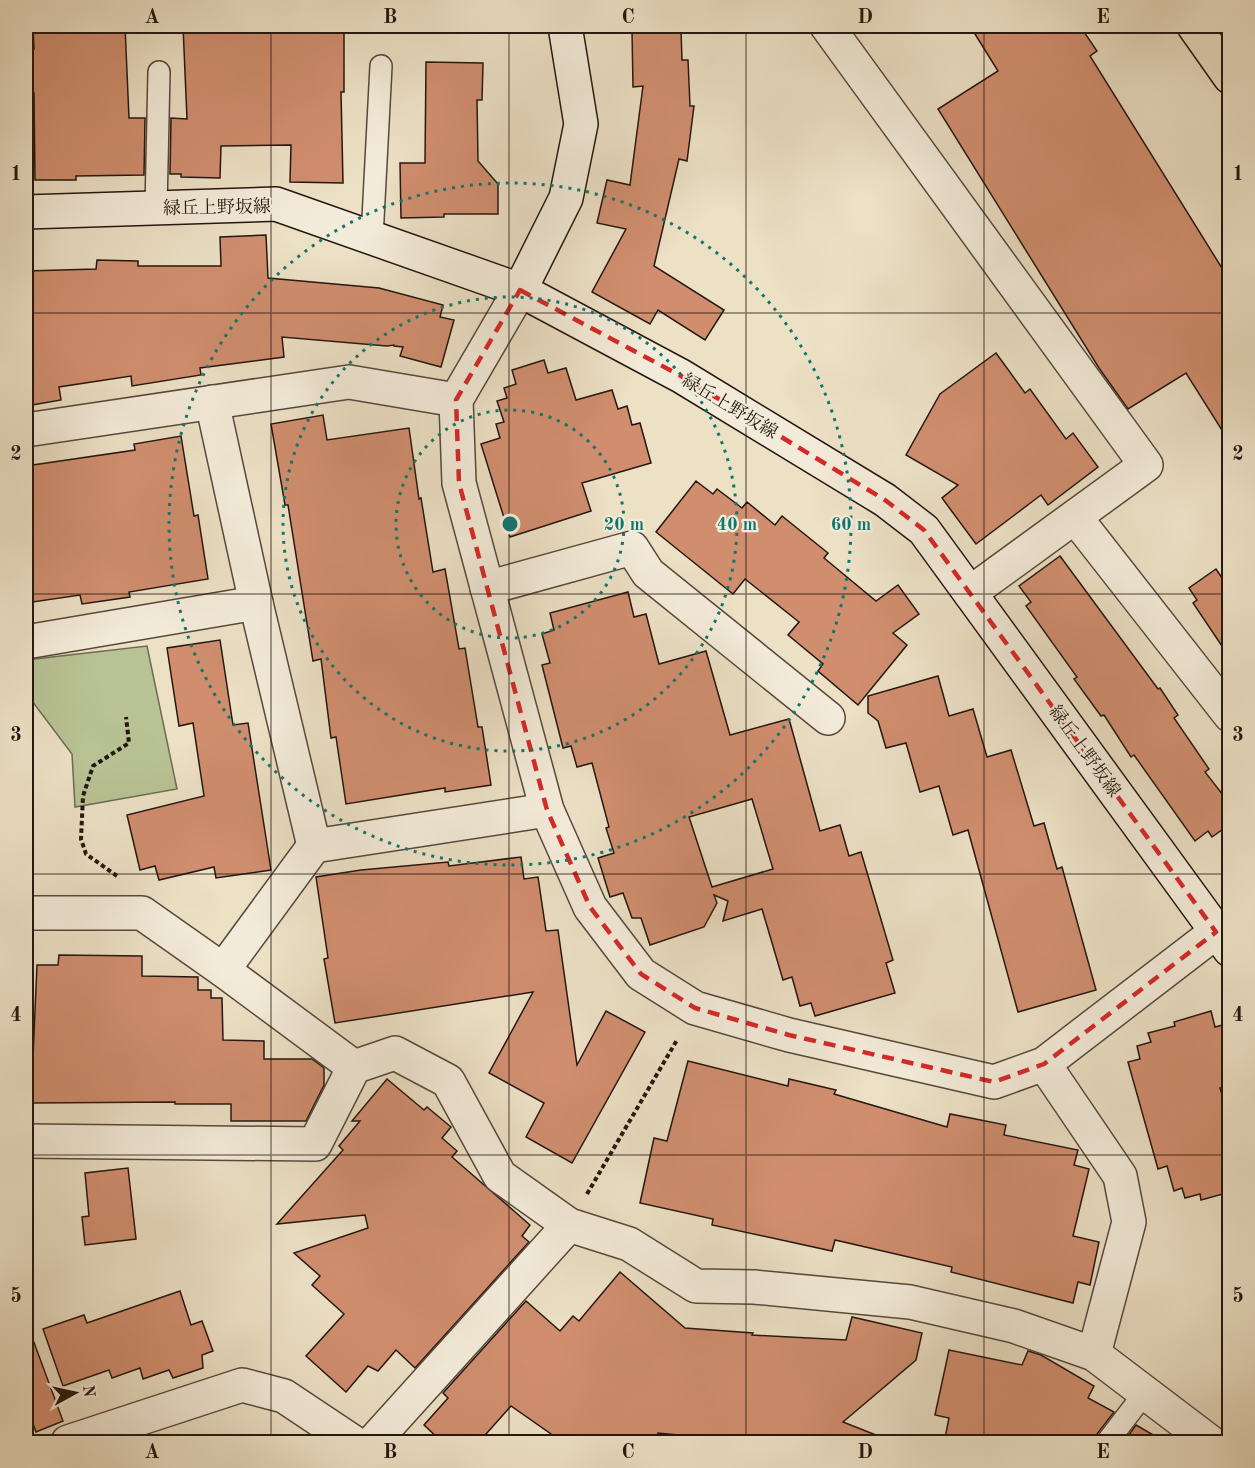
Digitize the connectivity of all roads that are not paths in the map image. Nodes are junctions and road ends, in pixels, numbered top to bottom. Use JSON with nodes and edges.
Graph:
{"nodes":[{"id":1,"x":565,"y":26,"type":"edge"},
{"id":2,"x":827,"y":26,"type":"edge"},
{"id":3,"x":1194,"y":26,"type":"edge"},
{"id":4,"x":381,"y":66,"type":"dead end"},
{"id":5,"x":159,"y":72,"type":"dead end"},
{"id":6,"x":1230,"y":77,"type":"edge"},
{"id":7,"x":156,"y":208,"type":"junction"},
{"id":8,"x":26,"y":212,"type":"edge"},
{"id":9,"x":372,"y":238,"type":"junction"},
{"id":10,"x":520,"y":290,"type":"junction"},
{"id":11,"x":456,"y":400,"type":"junction"},
{"id":12,"x":212,"y":402,"type":"junction"},
{"id":13,"x":26,"y":430,"type":"edge"},
{"id":14,"x":1075,"y":517,"type":"junction"},
{"id":15,"x":487,"y":588,"type":"junction"},
{"id":16,"x":970,"y":593,"type":"junction"},
{"id":17,"x":256,"y":603,"type":"junction"},
{"id":18,"x":26,"y":642,"type":"edge"},
{"id":19,"x":1230,"y":715,"type":"edge"},
{"id":20,"x":828,"y":718,"type":"dead end"},
{"id":21,"x":547,"y":810,"type":"junction"},
{"id":22,"x":314,"y":846,"type":"junction"},
{"id":23,"x":26,"y":913,"type":"edge"},
{"id":24,"x":1225,"y":936,"type":"edge"},
{"id":25,"x":224,"y":970,"type":"junction"},
{"id":26,"x":1044,"y":1064,"type":"junction"},
{"id":27,"x":354,"y":1067,"type":"junction"},
{"id":28,"x":26,"y":1141,"type":"edge"},
{"id":29,"x":569,"y":1225,"type":"junction"},
{"id":30,"x":1094,"y":1354,"type":"junction"},
{"id":31,"x":1144,"y":1394,"type":"junction"},
{"id":32,"x":68,"y":1443,"type":"edge"},
{"id":33,"x":353,"y":1443,"type":"edge"},
{"id":34,"x":373,"y":1443,"type":"edge"},
{"id":35,"x":1107,"y":1443,"type":"edge"},
{"id":36,"x":1210,"y":1443,"type":"edge"}],
"edges":[{"from":1,"to":10,"type":"street"},
{"from":2,"to":14,"type":"street"},
{"from":3,"to":6,"type":"main road"},
{"from":4,"to":9,"type":"lane"},
{"from":5,"to":7,"type":"lane"},
{"from":7,"to":8,"type":"street","name":"緑丘上野坂線"},
{"from":7,"to":9,"type":"street","name":"緑丘上野坂線"},
{"from":9,"to":10,"type":"street","name":"緑丘上野坂線"},
{"from":10,"to":11,"type":"street"},
{"from":10,"to":16,"type":"street","name":"緑丘上野坂線"},
{"from":11,"to":12,"type":"street"},
{"from":11,"to":15,"type":"street"},
{"from":12,"to":13,"type":"street"},
{"from":12,"to":17,"type":"street"},
{"from":14,"to":16,"type":"street"},
{"from":14,"to":19,"type":"street"},
{"from":15,"to":20,"type":"street"},
{"from":15,"to":21,"type":"street"},
{"from":16,"to":24,"type":"street","name":"緑丘上野坂線"},
{"from":17,"to":18,"type":"street"},
{"from":17,"to":22,"type":"street"},
{"from":21,"to":22,"type":"street"},
{"from":21,"to":26,"type":"street"},
{"from":22,"to":25,"type":"street"},
{"from":23,"to":25,"type":"street"},
{"from":24,"to":26,"type":"street"},
{"from":25,"to":27,"type":"street"},
{"from":26,"to":30,"type":"street"},
{"from":27,"to":28,"type":"street"},
{"from":27,"to":29,"type":"street"},
{"from":29,"to":30,"type":"street"},
{"from":29,"to":34,"type":"street"},
{"from":30,"to":31,"type":"street"},
{"from":31,"to":35,"type":"lane"},
{"from":31,"to":36,"type":"street"},
{"from":32,"to":33,"type":"street"}]}
